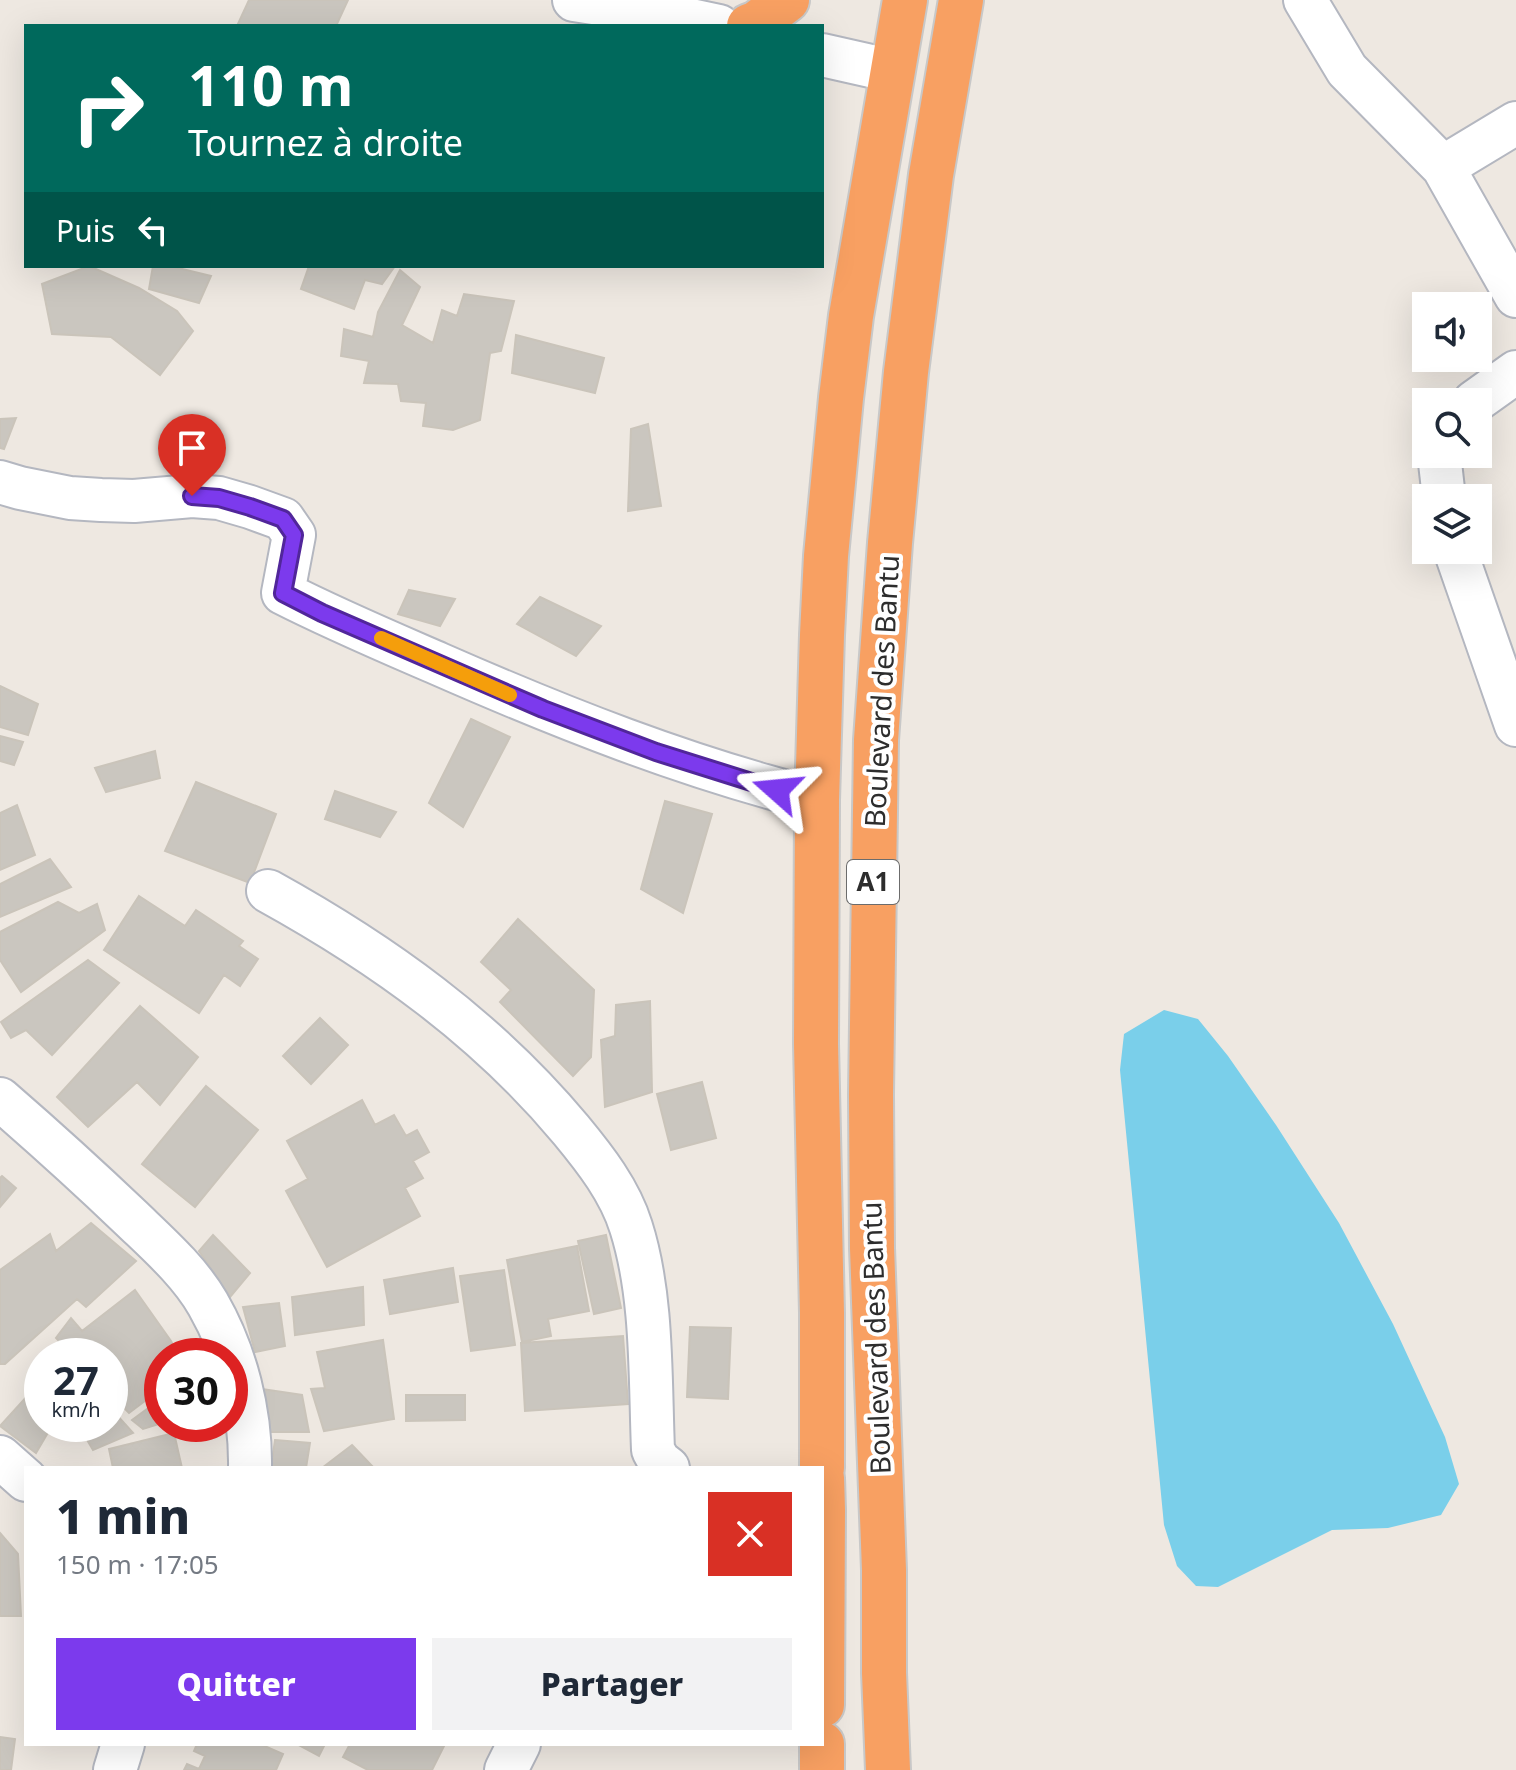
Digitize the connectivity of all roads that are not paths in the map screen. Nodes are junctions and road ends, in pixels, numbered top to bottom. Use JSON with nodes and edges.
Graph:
{"nodes":[{"id":1,"x":574,"y":0,"type":"edge"},
{"id":2,"x":787,"y":0,"type":"edge"},
{"id":3,"x":905,"y":0,"type":"edge"},
{"id":4,"x":961,"y":0,"type":"edge"},
{"id":5,"x":1305,"y":0,"type":"edge"},
{"id":6,"x":710,"y":24,"type":"edge"},
{"id":7,"x":754,"y":24,"type":"edge"},
{"id":8,"x":824,"y":55,"type":"edge"},
{"id":9,"x":893,"y":71,"type":"junction"},
{"id":10,"x":1516,"y":123,"type":"edge"},
{"id":11,"x":1443,"y":167,"type":"junction"},
{"id":12,"x":1516,"y":296,"type":"edge"},
{"id":13,"x":1516,"y":372,"type":"edge"},
{"id":14,"x":1492,"y":389,"type":"edge"},
{"id":15,"x":0,"y":482,"type":"edge"},
{"id":16,"x":1460,"y":564,"type":"edge"},
{"id":17,"x":1516,"y":725,"type":"edge"},
{"id":18,"x":817,"y":800,"type":"junction"},
{"id":19,"x":268,"y":891,"type":"dead end"},
{"id":20,"x":0,"y":1099,"type":"edge"},
{"id":21,"x":0,"y":1457,"type":"edge"},
{"id":22,"x":250,"y":1466,"type":"edge"},
{"id":23,"x":665,"y":1466,"type":"edge"},
{"id":24,"x":822,"y":1466,"type":"edge"},
{"id":25,"x":24,"y":1478,"type":"edge"},
{"id":26,"x":122,"y":1746,"type":"edge"},
{"id":27,"x":518,"y":1746,"type":"edge"},
{"id":28,"x":822,"y":1746,"type":"edge"},
{"id":29,"x":115,"y":1770,"type":"edge"},
{"id":30,"x":506,"y":1770,"type":"edge"},
{"id":31,"x":822,"y":1770,"type":"edge"},
{"id":32,"x":888,"y":1770,"type":"edge"}],
"edges":[{"from":1,"to":6,"type":"street"},
{"from":2,"to":7,"type":"highway"},
{"from":3,"to":9,"type":"highway","name":"Boulevard des Bantu","number":"A1"},
{"from":4,"to":32,"type":"highway","name":"Boulevard des Bantu","number":"A1"},
{"from":5,"to":11,"type":"street"},
{"from":8,"to":9,"type":"street"},
{"from":9,"to":18,"type":"highway","name":"Boulevard des Bantu","number":"A1"},
{"from":10,"to":11,"type":"street"},
{"from":11,"to":12,"type":"street"},
{"from":13,"to":14,"type":"street"},
{"from":15,"to":18,"type":"street"},
{"from":16,"to":17,"type":"street"},
{"from":18,"to":24,"type":"highway","name":"Boulevard des Bantu","number":"A1"},
{"from":19,"to":23,"type":"street"},
{"from":20,"to":22,"type":"street"},
{"from":21,"to":25,"type":"street"},
{"from":26,"to":29,"type":"street"},
{"from":27,"to":30,"type":"street"},
{"from":28,"to":31,"type":"highway"}]}
